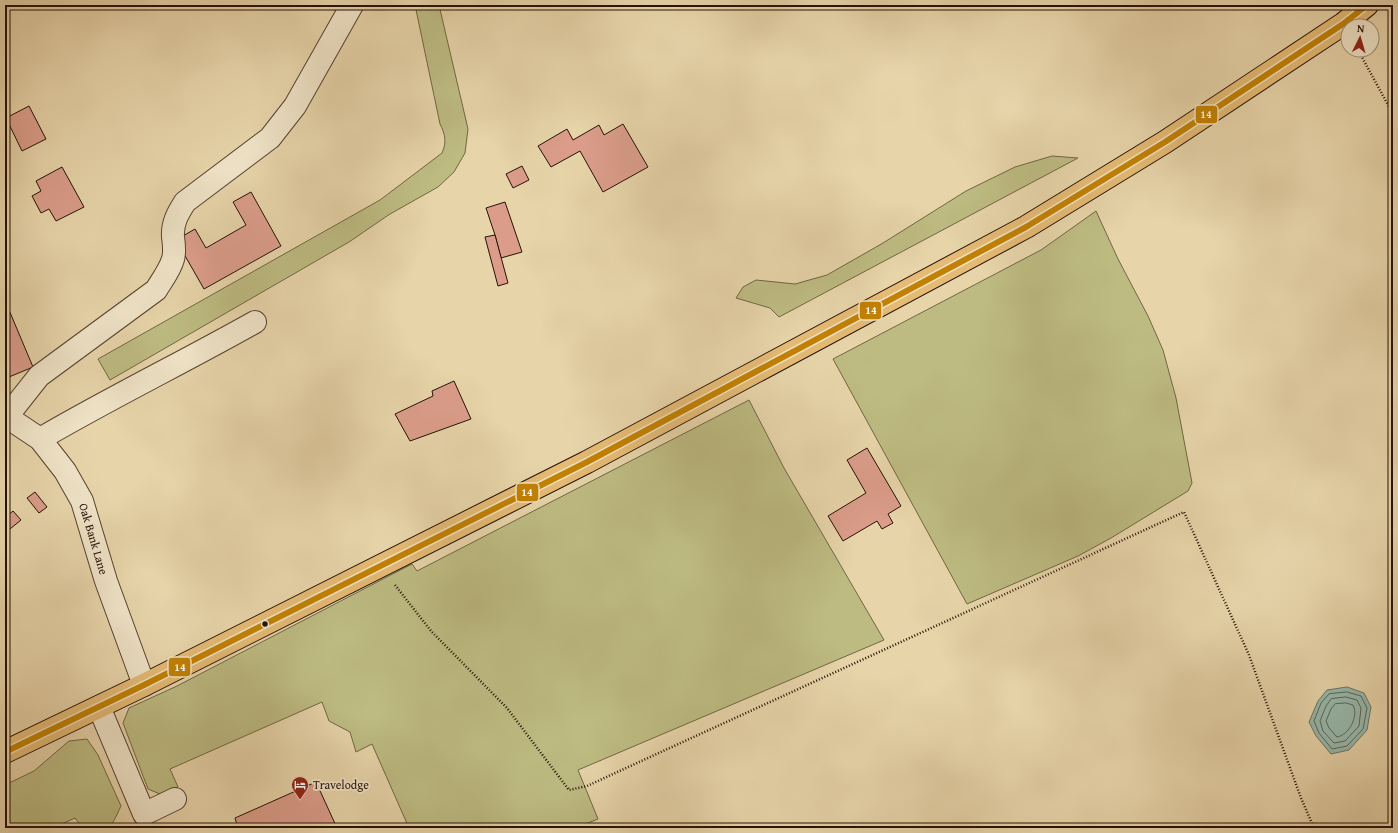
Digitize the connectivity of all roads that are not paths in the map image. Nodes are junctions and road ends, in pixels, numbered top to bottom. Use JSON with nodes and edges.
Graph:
{"nodes":[{"id":1,"x":352,"y":5,"type":"edge"},
{"id":2,"x":1368,"y":5,"type":"edge"},
{"id":3,"x":255,"y":322,"type":"dead end"},
{"id":4,"x":6,"y":417,"type":"edge"},
{"id":5,"x":40,"y":439,"type":"junction"},
{"id":6,"x":144,"y":685,"type":"junction"},
{"id":7,"x":99,"y":707,"type":"junction"},
{"id":8,"x":5,"y":752,"type":"edge"},
{"id":9,"x":175,"y":799,"type":"dead end"}],
"edges":[{"from":1,"to":4,"type":"street"},
{"from":2,"to":6,"type":"main road"},
{"from":3,"to":5,"type":"street"},
{"from":4,"to":5,"type":"street","name":"Oak Bank Lane"},
{"from":5,"to":6,"type":"street","name":"Oak Bank Lane"},
{"from":6,"to":7,"type":"main road"},
{"from":7,"to":8,"type":"main road"},
{"from":7,"to":9,"type":"street"}]}
